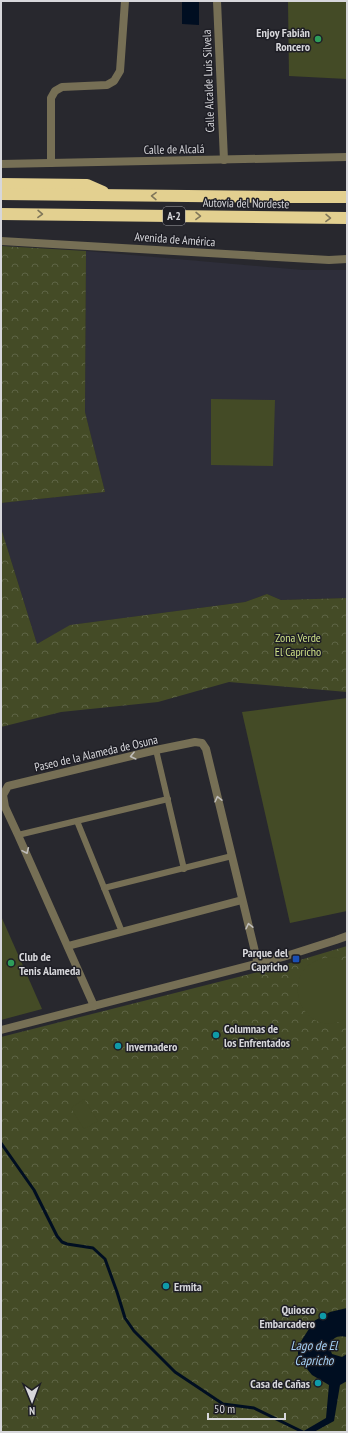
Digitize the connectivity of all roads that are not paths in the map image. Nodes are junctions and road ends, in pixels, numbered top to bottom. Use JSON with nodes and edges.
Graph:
{"nodes":[{"id":1,"x":125,"y":1,"type":"edge"},
{"id":2,"x":217,"y":1,"type":"edge"},
{"id":3,"x":347,"y":157,"type":"edge"},
{"id":4,"x":224,"y":160,"type":"junction"},
{"id":5,"x":51,"y":163,"type":"junction"},
{"id":6,"x":1,"y":164,"type":"edge"},
{"id":7,"x":1,"y":184,"type":"edge"},
{"id":8,"x":1,"y":194,"type":"edge"},
{"id":9,"x":112,"y":195,"type":"junction"},
{"id":10,"x":347,"y":197,"type":"edge"},
{"id":11,"x":1,"y":214,"type":"edge"},
{"id":12,"x":347,"y":218,"type":"edge"},
{"id":13,"x":1,"y":241,"type":"edge"},
{"id":14,"x":347,"y":258,"type":"edge"},
{"id":15,"x":156,"y":750,"type":"junction"},
{"id":16,"x":168,"y":799,"type":"junction"},
{"id":17,"x":77,"y":821,"type":"junction"},
{"id":18,"x":18,"y":835,"type":"junction"},
{"id":19,"x":232,"y":856,"type":"junction"},
{"id":20,"x":184,"y":869,"type":"junction"},
{"id":21,"x":104,"y":888,"type":"junction"},
{"id":22,"x":242,"y":900,"type":"junction"},
{"id":23,"x":122,"y":932,"type":"junction"},
{"id":24,"x":347,"y":936,"type":"edge"},
{"id":25,"x":68,"y":946,"type":"junction"},
{"id":26,"x":258,"y":964,"type":"junction"},
{"id":27,"x":94,"y":1006,"type":"junction"},
{"id":28,"x":1,"y":1030,"type":"edge"}],
"edges":[{"from":1,"to":5,"type":"street"},
{"from":2,"to":4,"type":"street","name":"Calle Alcalde Luis Silvela"},
{"from":3,"to":4,"type":"street","name":"Calle de Alcalá"},
{"from":4,"to":5,"type":"street","name":"Calle de Alcalá"},
{"from":5,"to":6,"type":"street","name":"Calle de Alcalá"},
{"from":7,"to":9,"type":"highway"},
{"from":8,"to":9,"type":"highway","name":"Autovía del Nordeste","number":"A-2"},
{"from":10,"to":9,"type":"highway","name":"Autovía del Nordeste","number":"A-2","one_way":true},
{"from":11,"to":12,"type":"highway","name":"Autovía del Nordeste","number":"A-2","one_way":true},
{"from":13,"to":14,"type":"street","name":"Avenida de América"},
{"from":15,"to":16,"type":"street"},
{"from":15,"to":18,"type":"street","name":"Paseo de la Alameda de Osuna","one_way":true},
{"from":19,"to":15,"type":"street","name":"Paseo de la Alameda de Osuna","one_way":true},
{"from":16,"to":17,"type":"street"},
{"from":16,"to":20,"type":"street"},
{"from":17,"to":18,"type":"street"},
{"from":17,"to":21,"type":"street"},
{"from":18,"to":25,"type":"street","name":"Paseo de la Alameda de Osuna","one_way":true},
{"from":19,"to":20,"type":"street"},
{"from":19,"to":22,"type":"street","name":"Paseo de la Alameda de Osuna"},
{"from":20,"to":21,"type":"street"},
{"from":21,"to":23,"type":"street"},
{"from":22,"to":23,"type":"street"},
{"from":26,"to":22,"type":"street","name":"Paseo de la Alameda de Osuna","one_way":true},
{"from":23,"to":25,"type":"street"},
{"from":24,"to":26,"type":"street"},
{"from":25,"to":27,"type":"street","name":"Paseo de la Alameda de Osuna"},
{"from":26,"to":27,"type":"street"},
{"from":27,"to":28,"type":"street"}]}
